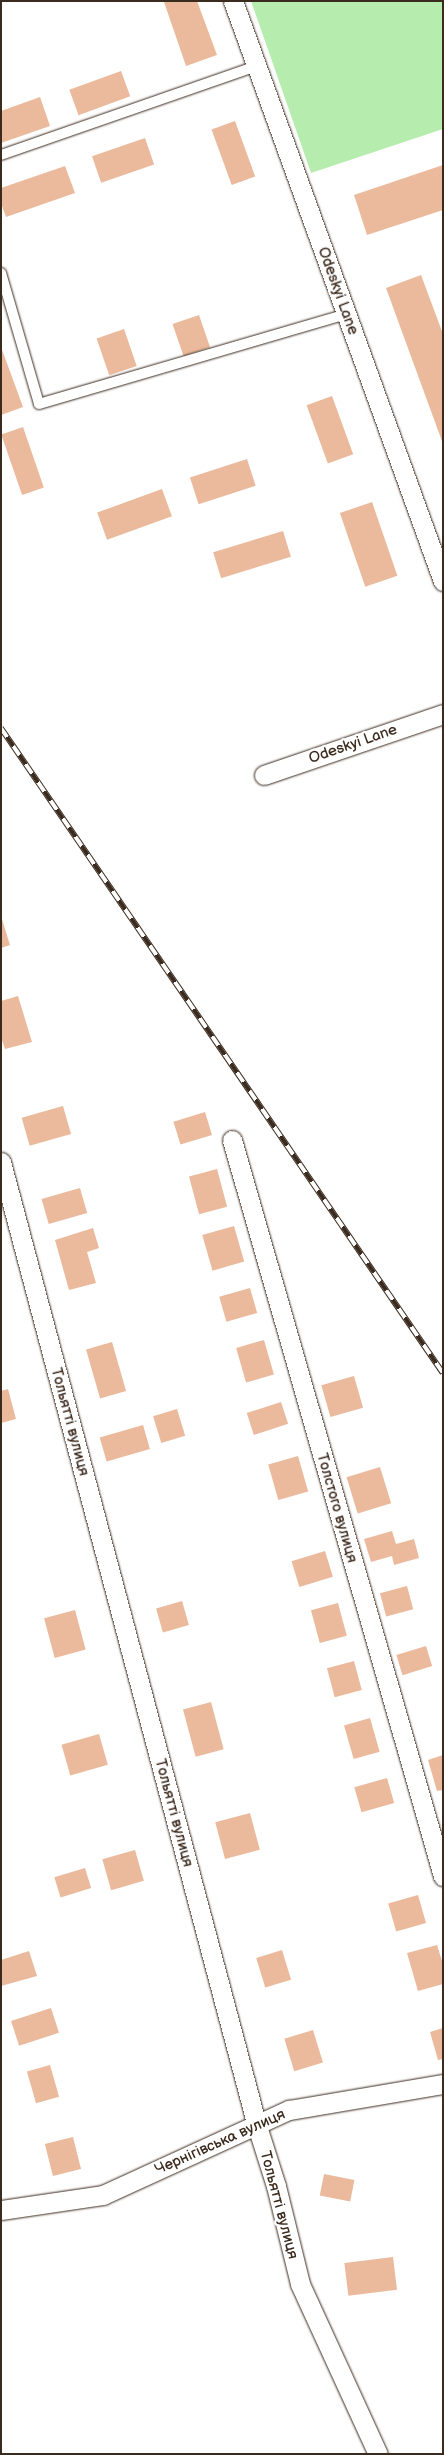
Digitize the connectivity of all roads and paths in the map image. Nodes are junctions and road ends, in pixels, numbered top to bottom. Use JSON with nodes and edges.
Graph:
{"nodes":[{"id":1,"x":233,"y":1,"type":"edge"},
{"id":2,"x":257,"y":66,"type":"junction"},
{"id":3,"x":1,"y":155,"type":"edge"},
{"id":4,"x":1,"y":273,"type":"edge"},
{"id":5,"x":346,"y":314,"type":"junction"},
{"id":6,"x":443,"y":581,"type":"edge"},
{"id":7,"x":443,"y":714,"type":"edge"},
{"id":8,"x":264,"y":775,"type":"dead end"},
{"id":9,"x":232,"y":1140,"type":"dead end"},
{"id":10,"x":1,"y":1162,"type":"edge"},
{"id":11,"x":443,"y":1876,"type":"edge"},
{"id":12,"x":443,"y":2084,"type":"edge"},
{"id":13,"x":257,"y":2126,"type":"junction"},
{"id":14,"x":1,"y":2210,"type":"edge"},
{"id":15,"x":378,"y":2454,"type":"edge"}],
"edges":[{"from":1,"to":2,"type":"street","name":"Odeskyi Lane"},
{"from":2,"to":3,"type":"lane"},
{"from":2,"to":5,"type":"street","name":"Odeskyi Lane"},
{"from":4,"to":5,"type":"lane"},
{"from":5,"to":6,"type":"street","name":"Odeskyi Lane"},
{"from":7,"to":8,"type":"street","name":"Odeskyi Lane"},
{"from":9,"to":11,"type":"street","name":"Толстого вулиця"},
{"from":10,"to":13,"type":"street","name":"Тольятті вулиця"},
{"from":12,"to":13,"type":"street","name":"Чернігівська вулиця"},
{"from":13,"to":14,"type":"street","name":"Чернігівська вулиця"},
{"from":13,"to":15,"type":"street","name":"Тольятті вулиця"}]}
